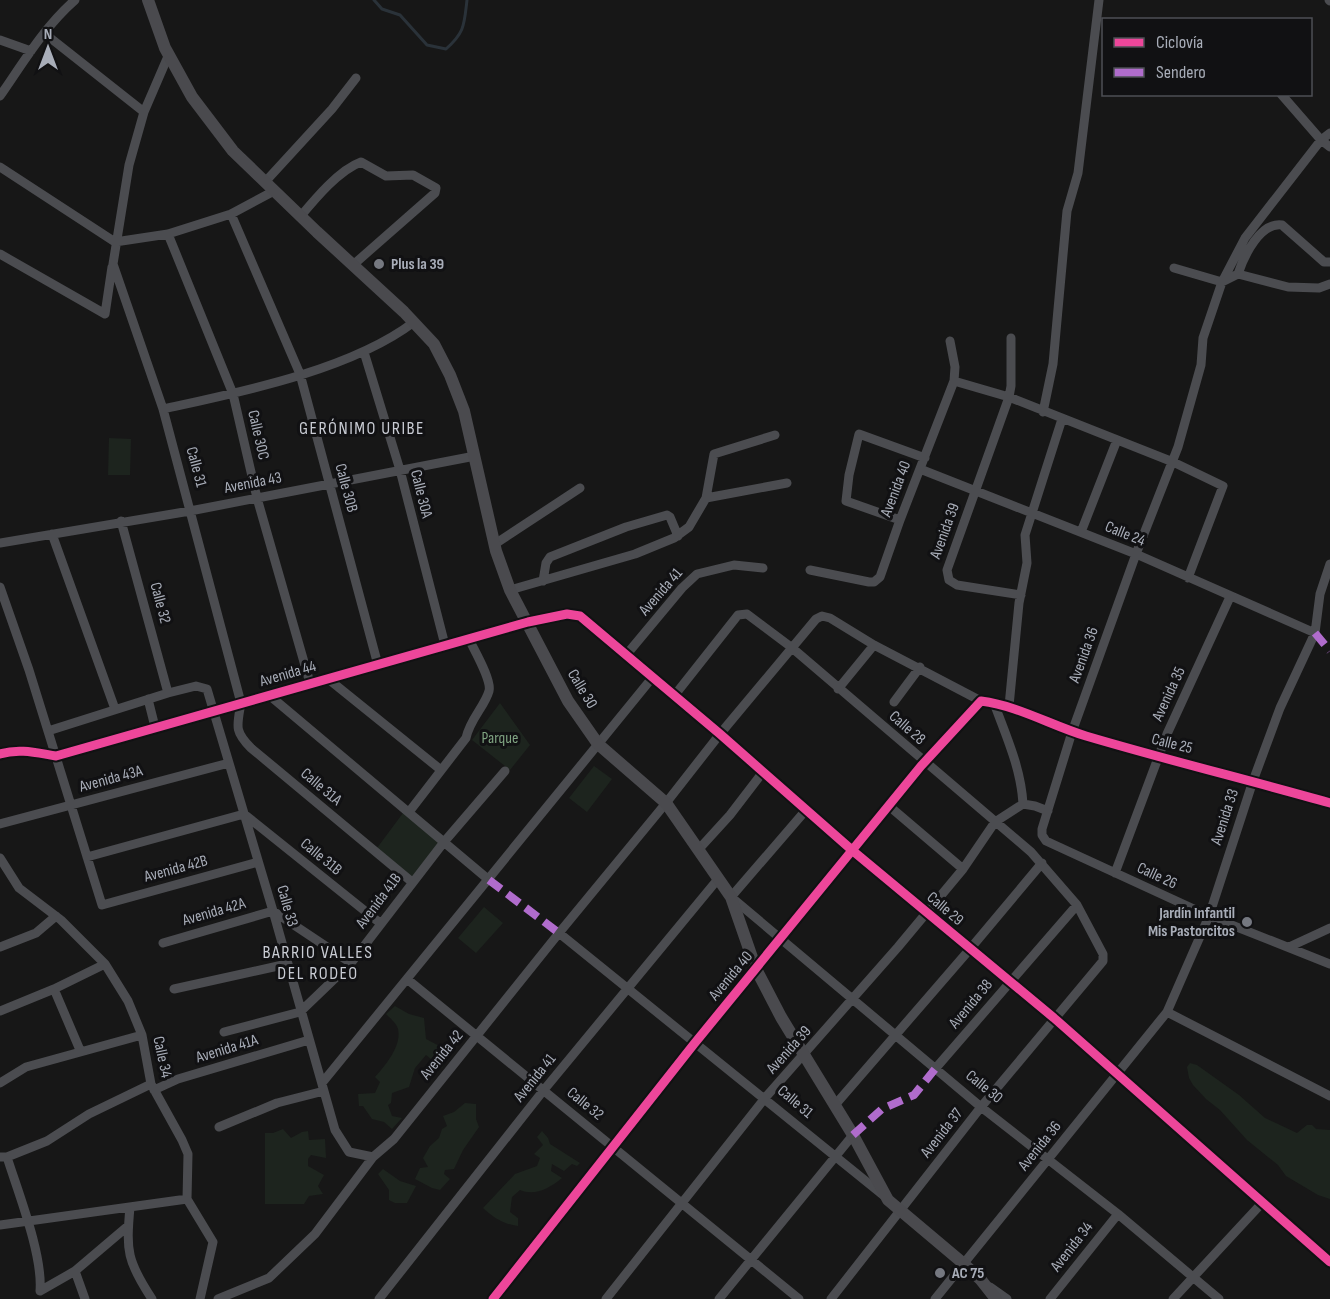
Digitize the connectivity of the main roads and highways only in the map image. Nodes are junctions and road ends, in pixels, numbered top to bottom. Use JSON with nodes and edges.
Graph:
{"nodes":[{"id":1,"x":148,"y":0,"type":"edge"},
{"id":2,"x":888,"y":1200,"type":"joint"},
{"id":3,"x":996,"y":1299,"type":"edge"}],
"edges":[{"from":1,"to":2,"type":"main road","name":"Calle 30"},
{"from":2,"to":3,"type":"main road","name":"Calle 31"}]}
